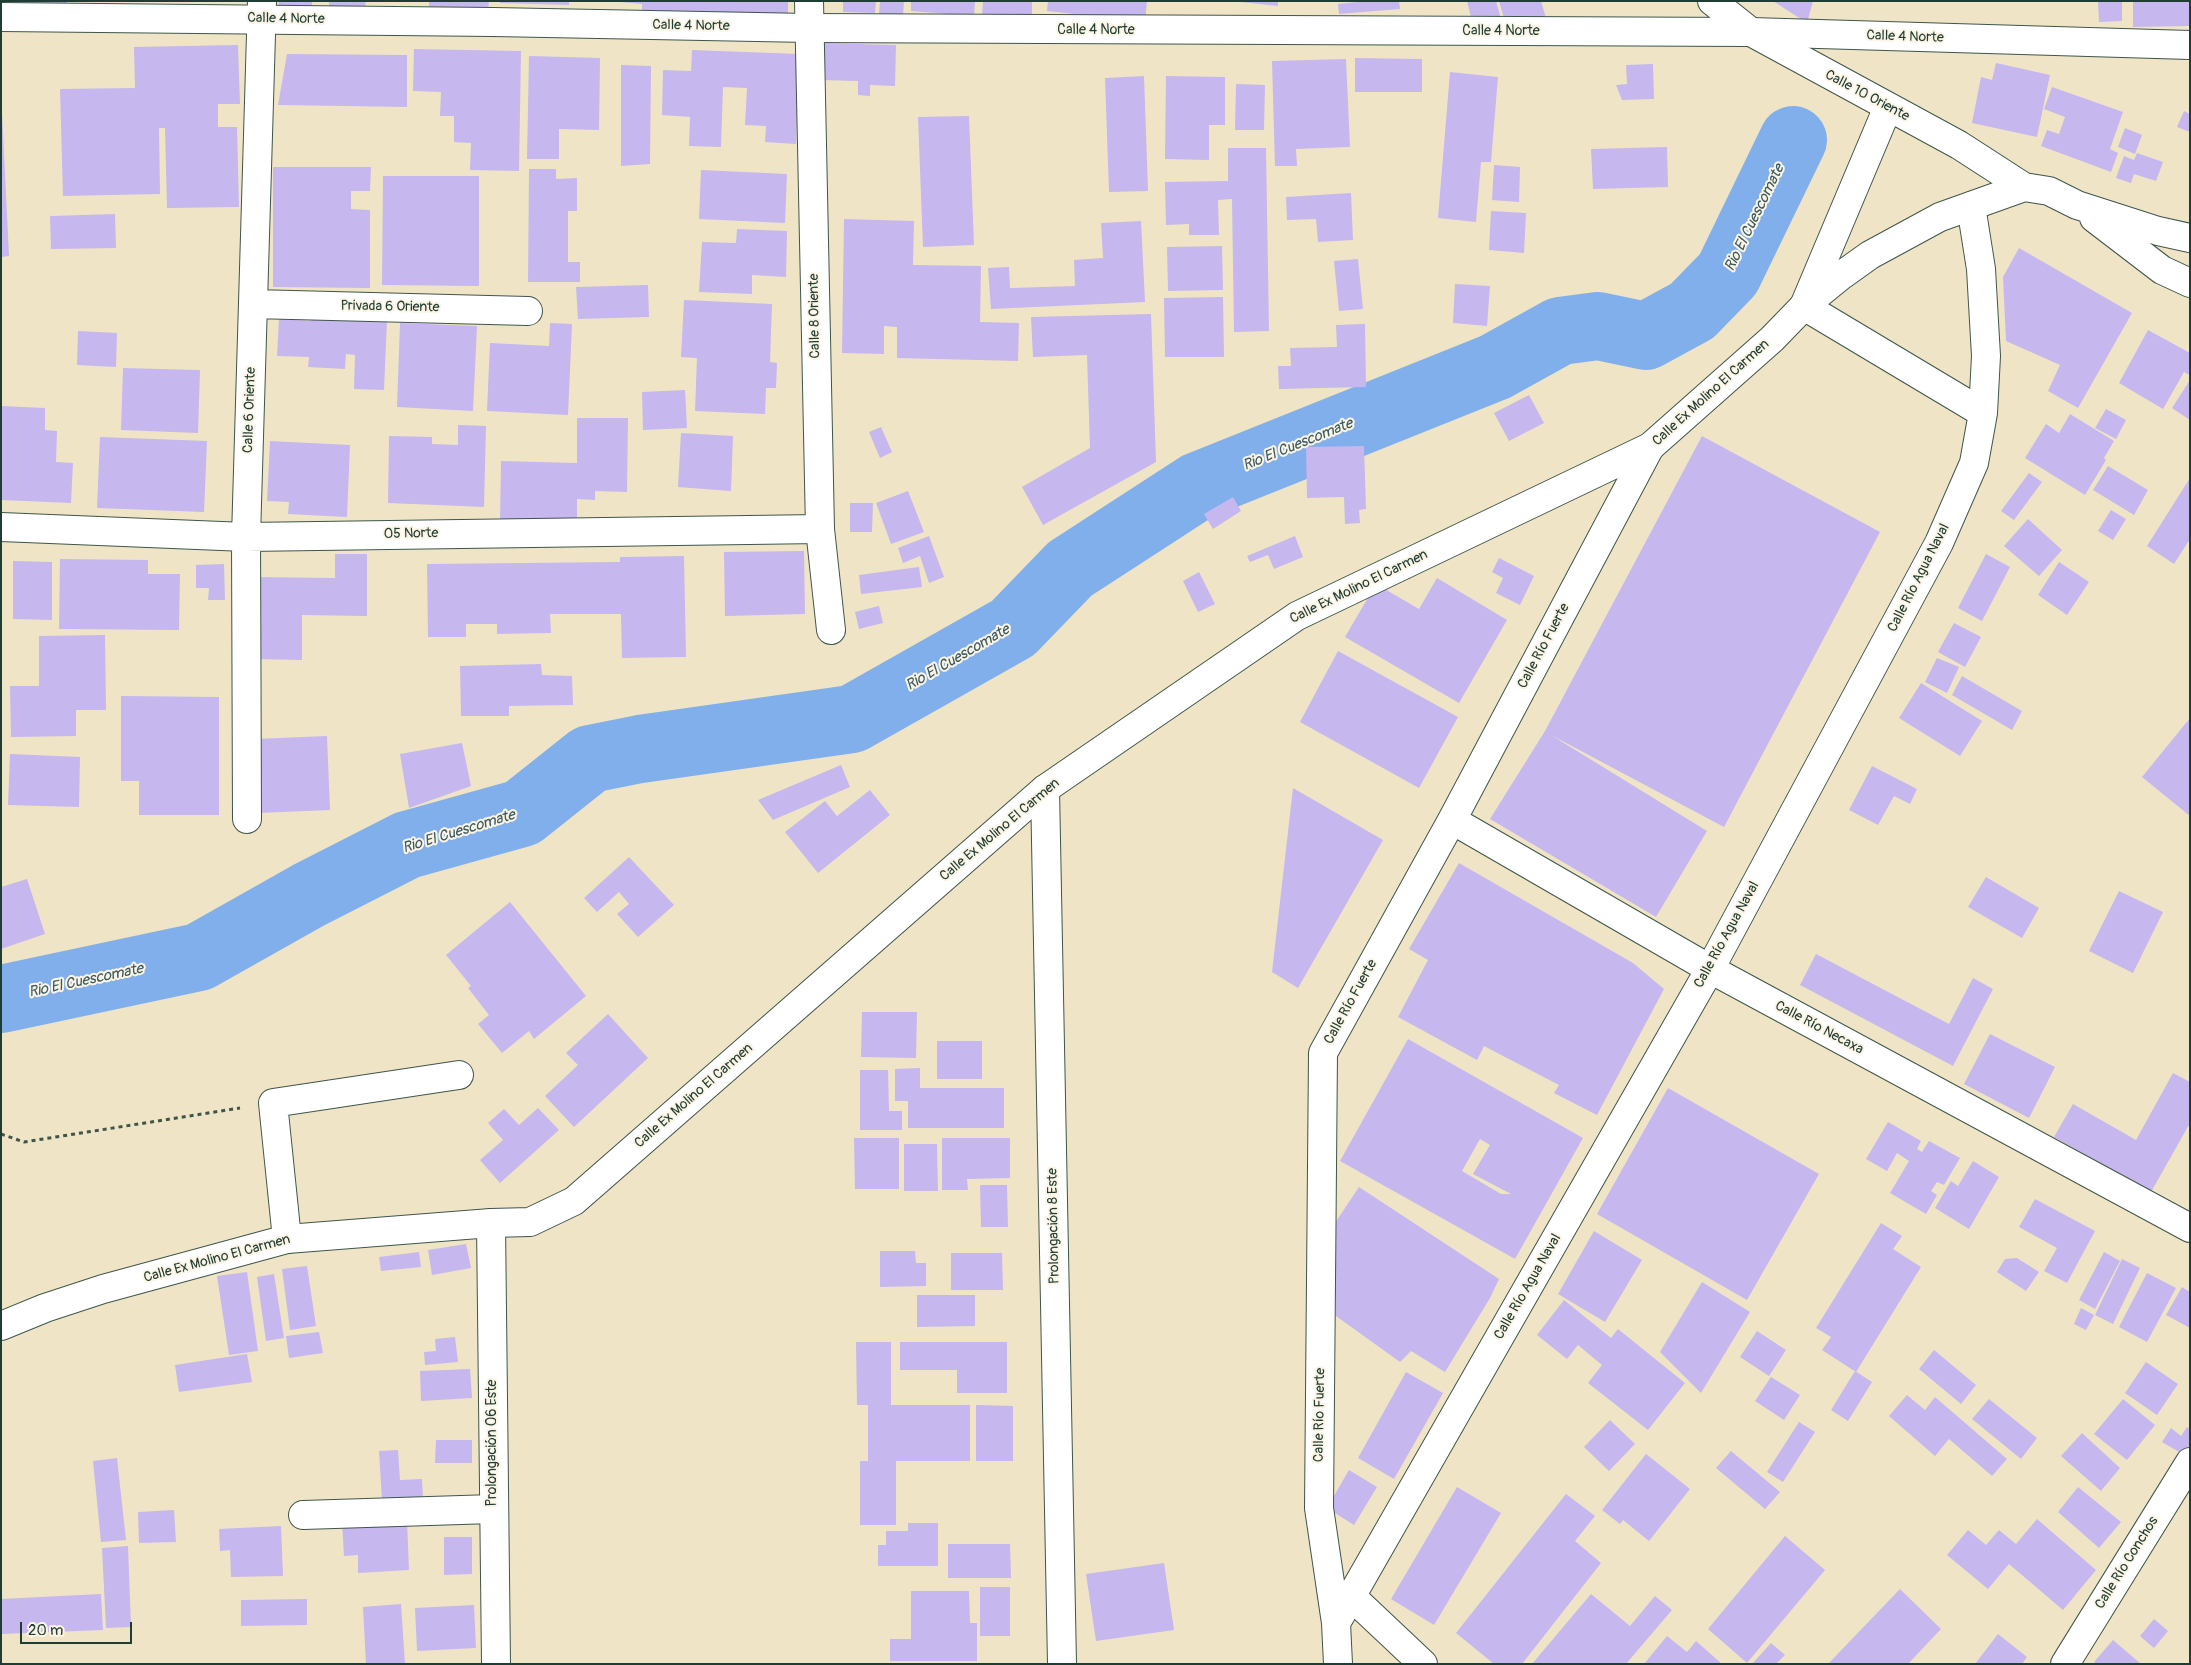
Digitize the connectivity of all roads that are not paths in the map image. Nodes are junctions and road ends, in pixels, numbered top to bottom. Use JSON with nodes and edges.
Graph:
{"nodes":[{"id":1,"x":809,"y":1,"type":"edge"},
{"id":2,"x":1712,"y":1,"type":"edge"},
{"id":3,"x":261,"y":10,"type":"edge"},
{"id":4,"x":1,"y":17,"type":"edge"},
{"id":5,"x":809,"y":28,"type":"junction"},
{"id":6,"x":1751,"y":32,"type":"junction"},
{"id":7,"x":2190,"y":45,"type":"edge"},
{"id":8,"x":1888,"y":107,"type":"junction"},
{"id":9,"x":2024,"y":187,"type":"junction"},
{"id":10,"x":2077,"y":204,"type":"junction"},
{"id":11,"x":1971,"y":206,"type":"junction"},
{"id":12,"x":2190,"y":238,"type":"edge"},
{"id":13,"x":2190,"y":283,"type":"edge"},
{"id":14,"x":252,"y":304,"type":"junction"},
{"id":15,"x":1804,"y":306,"type":"junction"},
{"id":16,"x":528,"y":311,"type":"dead end"},
{"id":17,"x":1983,"y":413,"type":"junction"},
{"id":18,"x":1650,"y":447,"type":"junction"},
{"id":19,"x":1,"y":527,"type":"edge"},
{"id":20,"x":820,"y":528,"type":"junction"},
{"id":21,"x":246,"y":537,"type":"junction"},
{"id":22,"x":1,"y":541,"type":"edge"},
{"id":23,"x":831,"y":630,"type":"dead end"},
{"id":24,"x":1045,"y":789,"type":"junction"},
{"id":25,"x":247,"y":819,"type":"dead end"},
{"id":26,"x":1452,"y":820,"type":"junction"},
{"id":27,"x":1710,"y":968,"type":"junction"},
{"id":28,"x":459,"y":1075,"type":"dead end"},
{"id":29,"x":491,"y":1223,"type":"junction"},
{"id":30,"x":2190,"y":1228,"type":"edge"},
{"id":31,"x":287,"y":1239,"type":"junction"},
{"id":32,"x":1,"y":1326,"type":"edge"},
{"id":33,"x":2190,"y":1462,"type":"edge"},
{"id":34,"x":493,"y":1508,"type":"junction"},
{"id":35,"x":303,"y":1516,"type":"dead end"},
{"id":36,"x":1352,"y":1597,"type":"junction"},
{"id":37,"x":1336,"y":1623,"type":"junction"},
{"id":38,"x":496,"y":1664,"type":"edge"},
{"id":39,"x":1062,"y":1664,"type":"edge"},
{"id":40,"x":1338,"y":1664,"type":"edge"},
{"id":41,"x":1422,"y":1664,"type":"edge"},
{"id":42,"x":2065,"y":1664,"type":"edge"}],
"edges":[{"from":1,"to":5,"type":"street","name":"Calle 8 Oriente"},
{"from":2,"to":6,"type":"street","name":"Calle 10 Oriente"},
{"from":3,"to":4,"type":"street","name":"Calle 4 Norte"},
{"from":3,"to":5,"type":"street","name":"Calle 4 Norte"},
{"from":3,"to":14,"type":"street","name":"Calle 6 Oriente"},
{"from":5,"to":6,"type":"street","name":"Calle 4 Norte"},
{"from":5,"to":20,"type":"street","name":"Calle 8 Oriente"},
{"from":6,"to":7,"type":"street","name":"Calle 4 Norte"},
{"from":6,"to":8,"type":"street","name":"Calle 10 Oriente"},
{"from":8,"to":9,"type":"street","name":"Calle 10 Oriente"},
{"from":8,"to":15,"type":"street"},
{"from":9,"to":10,"type":"street","name":"Calle Ex Molino El Carmen"},
{"from":9,"to":11,"type":"street","name":"Calle Ex Molino El Carmen"},
{"from":10,"to":12,"type":"street"},
{"from":10,"to":13,"type":"street"},
{"from":11,"to":15,"type":"street","name":"Calle Ex Molino El Carmen"},
{"from":11,"to":17,"type":"street","name":"Calle Río Agua Naval"},
{"from":14,"to":16,"type":"street","name":"Privada 6 Oriente"},
{"from":14,"to":21,"type":"street","name":"Calle 6 Oriente"},
{"from":15,"to":17,"type":"street"},
{"from":15,"to":18,"type":"street","name":"Calle Ex Molino El Carmen"},
{"from":17,"to":27,"type":"street","name":"Calle Río Agua Naval"},
{"from":18,"to":24,"type":"street","name":"Calle Ex Molino El Carmen"},
{"from":18,"to":26,"type":"street","name":"Calle Río Fuerte"},
{"from":19,"to":21,"type":"street","name":"05 Norte"},
{"from":19,"to":22,"type":"street"},
{"from":20,"to":21,"type":"street","name":"05 Norte"},
{"from":20,"to":23,"type":"street","name":"Calle 8 Oriente"},
{"from":21,"to":25,"type":"street","name":"Calle 6 Oriente"},
{"from":24,"to":29,"type":"street","name":"Calle Ex Molino El Carmen"},
{"from":24,"to":39,"type":"street","name":"Prolongación 8 Este"},
{"from":26,"to":27,"type":"street","name":"Calle Río Necaxa"},
{"from":26,"to":37,"type":"street","name":"Calle Río Fuerte"},
{"from":27,"to":30,"type":"street","name":"Calle Río Necaxa"},
{"from":27,"to":36,"type":"street","name":"Calle Río Agua Naval"},
{"from":28,"to":31,"type":"street"},
{"from":29,"to":31,"type":"street","name":"Calle Ex Molino El Carmen"},
{"from":29,"to":34,"type":"street","name":"Prolongación 06 Este"},
{"from":31,"to":32,"type":"street","name":"Calle Ex Molino El Carmen"},
{"from":33,"to":42,"type":"street","name":"Calle Río Conchos"},
{"from":34,"to":35,"type":"street"},
{"from":34,"to":38,"type":"street","name":"Prolongación 06 Este"},
{"from":36,"to":37,"type":"street","name":"Calle Río Agua Naval"},
{"from":36,"to":41,"type":"street"},
{"from":37,"to":40,"type":"street","name":"Calle Río Fuerte"}]}
